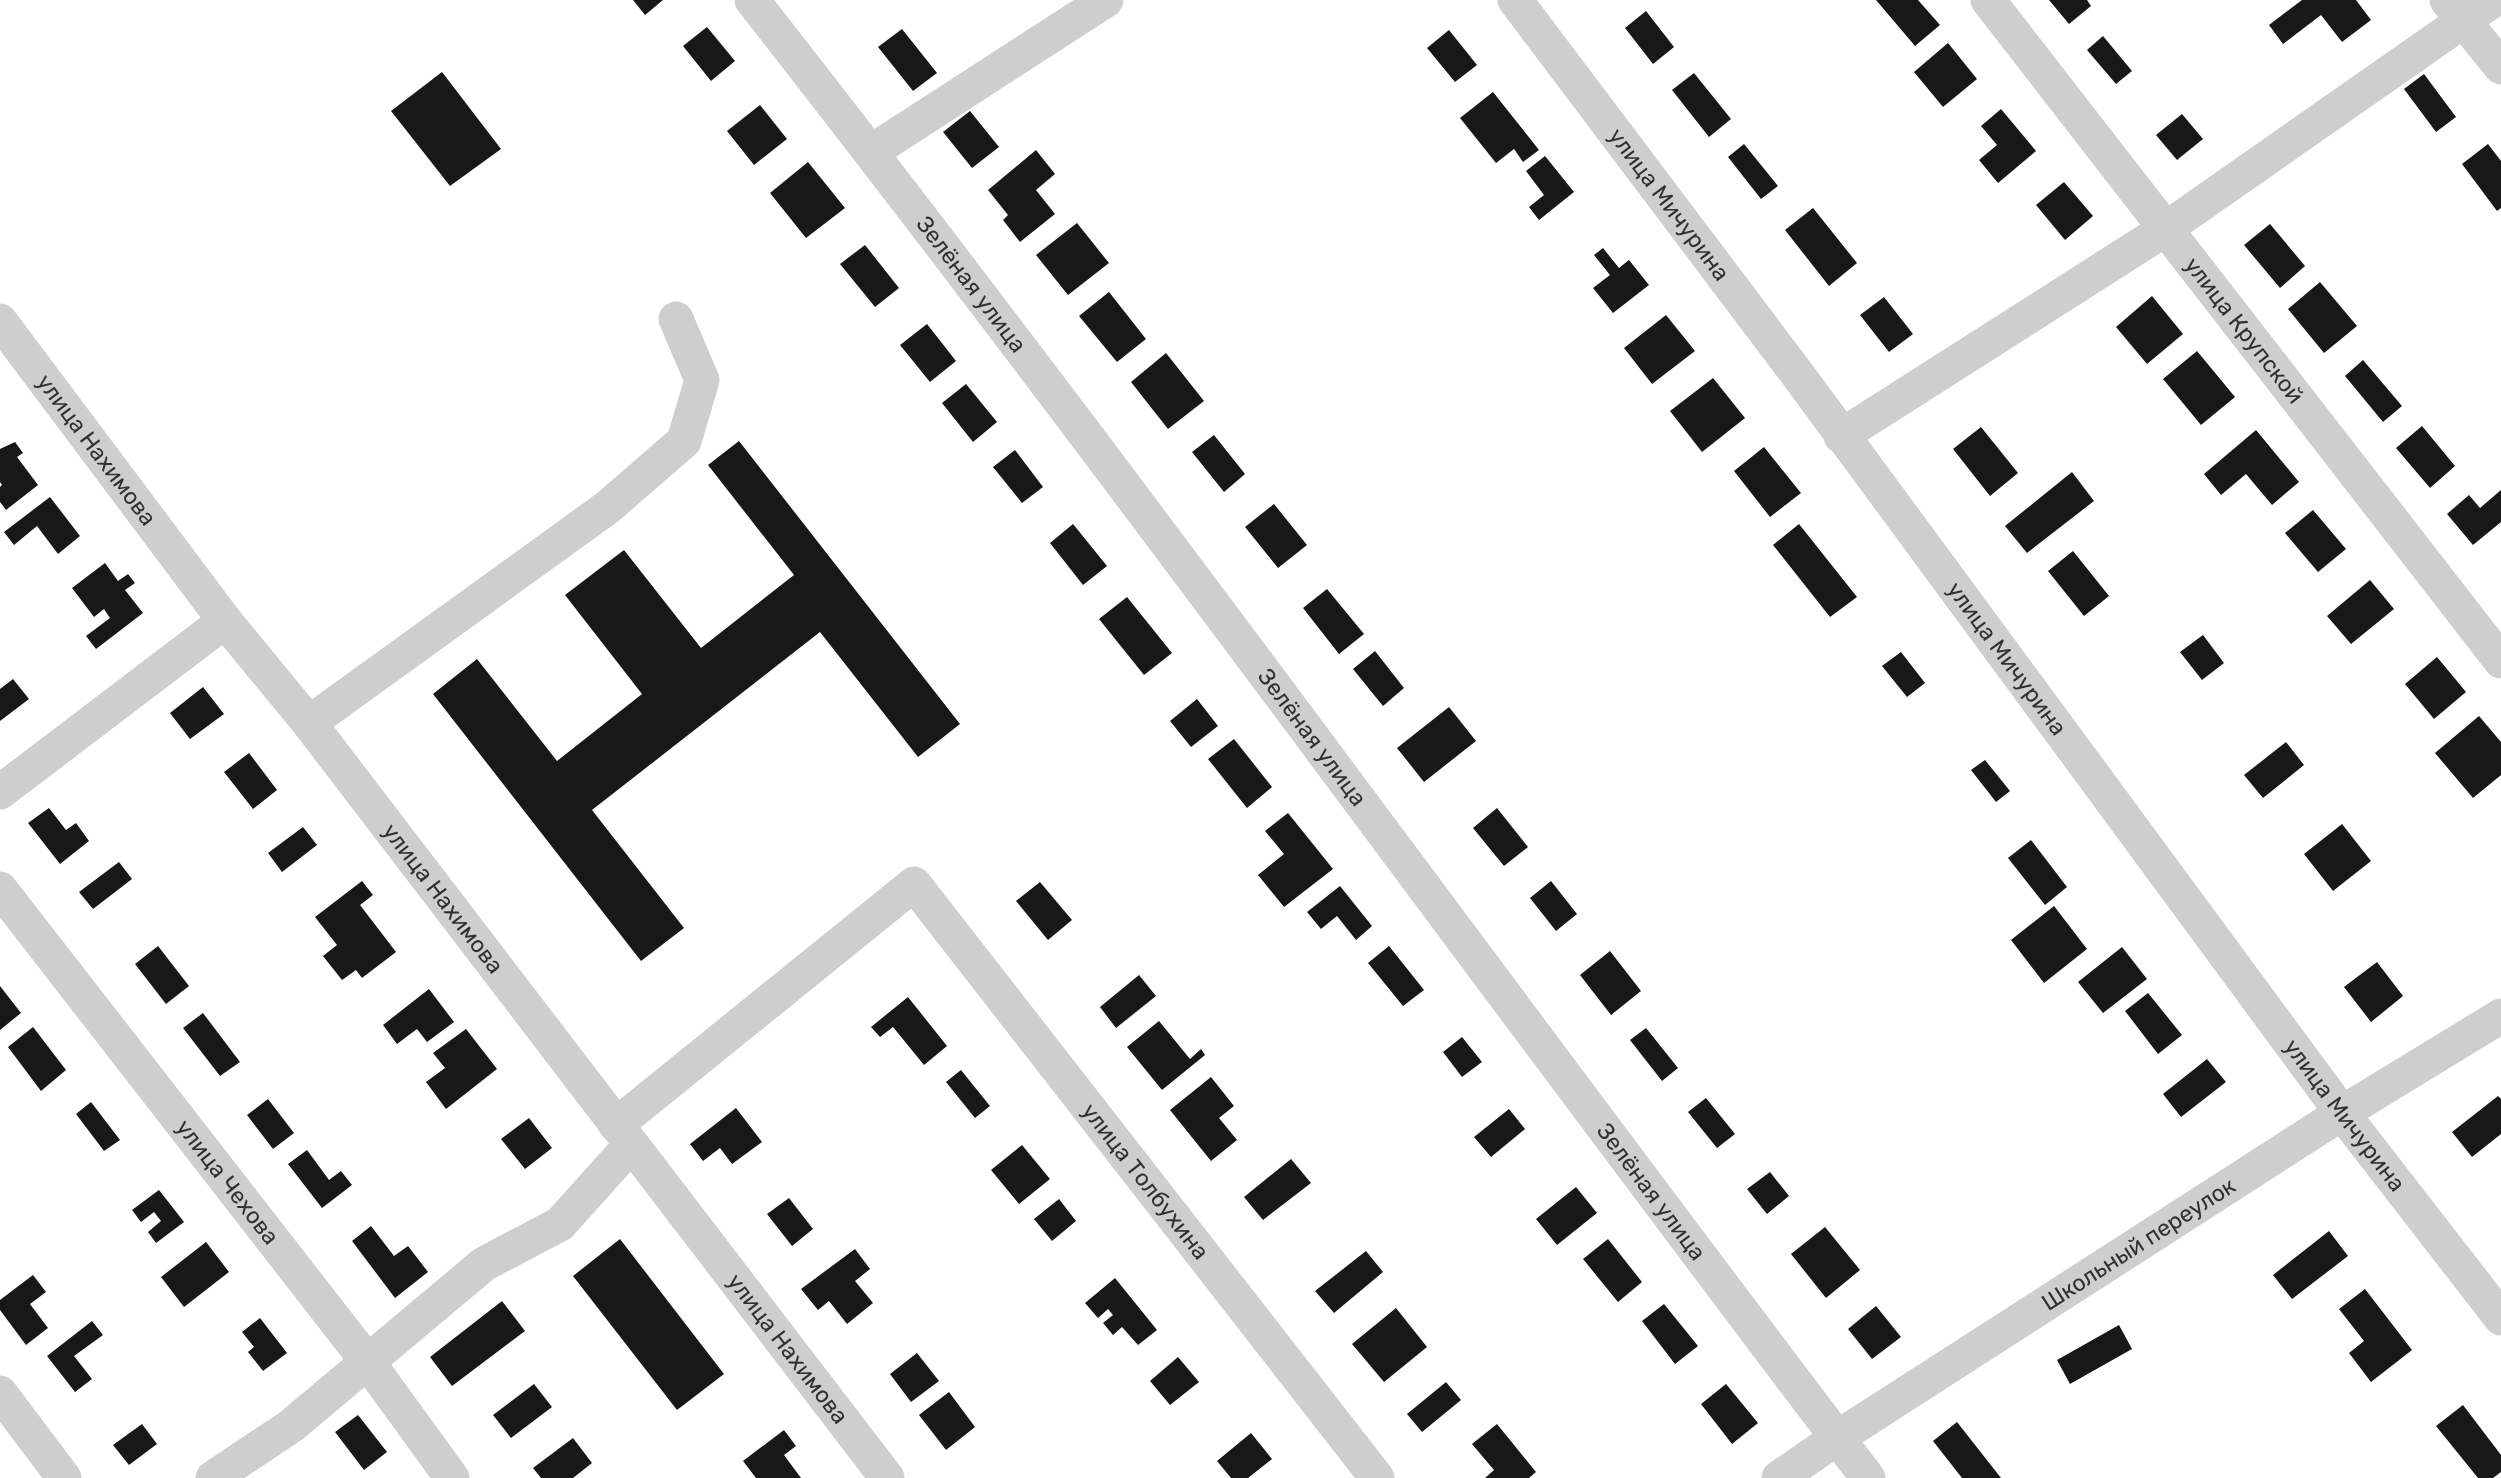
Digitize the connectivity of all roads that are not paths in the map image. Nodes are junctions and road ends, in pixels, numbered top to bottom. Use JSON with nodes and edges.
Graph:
{"nodes":[{"id":1,"x":752,"y":0,"type":"edge"},
{"id":2,"x":1106,"y":0,"type":"edge"},
{"id":3,"x":1515,"y":0,"type":"edge"},
{"id":4,"x":1987,"y":0,"type":"edge"},
{"id":5,"x":2493,"y":0,"type":"edge"},
{"id":6,"x":2455,"y":10,"type":"edge"},
{"id":7,"x":2501,"y":67,"type":"edge"},
{"id":8,"x":871,"y":152,"type":"junction"},
{"id":9,"x":2164,"y":230,"type":"junction"},
{"id":10,"x":676,"y":319,"type":"dead end"},
{"id":11,"x":0,"y":321,"type":"edge"},
{"id":12,"x":1841,"y":436,"type":"junction"},
{"id":13,"x":225,"y":621,"type":"junction"},
{"id":14,"x":2501,"y":661,"type":"edge"},
{"id":15,"x":309,"y":723,"type":"junction"},
{"id":16,"x":0,"y":792,"type":"edge"},
{"id":17,"x":0,"y":889,"type":"edge"},
{"id":18,"x":2501,"y":1016,"type":"edge"},
{"id":19,"x":2342,"y":1113,"type":"junction"},
{"id":20,"x":624,"y":1135,"type":"junction"},
{"id":21,"x":2501,"y":1318,"type":"edge"},
{"id":22,"x":367,"y":1361,"type":"junction"},
{"id":23,"x":0,"y":1393,"type":"edge"},
{"id":24,"x":1837,"y":1438,"type":"junction"},
{"id":25,"x":64,"y":1478,"type":"edge"},
{"id":26,"x":213,"y":1478,"type":"edge"},
{"id":27,"x":452,"y":1478,"type":"edge"},
{"id":28,"x":887,"y":1478,"type":"edge"},
{"id":29,"x":1377,"y":1478,"type":"edge"},
{"id":30,"x":1779,"y":1478,"type":"edge"},
{"id":31,"x":1868,"y":1478,"type":"edge"}],
"edges":[{"from":1,"to":8,"type":"street","name":"Зелёная улица"},
{"from":2,"to":8,"type":"street"},
{"from":3,"to":12,"type":"street","name":"улица Мичурина"},
{"from":4,"to":9,"type":"street","name":"улица Крупской"},
{"from":5,"to":6,"type":"street"},
{"from":6,"to":7,"type":"street"},
{"from":6,"to":9,"type":"street"},
{"from":8,"to":24,"type":"street","name":"Зелёная улица"},
{"from":9,"to":12,"type":"street"},
{"from":9,"to":14,"type":"street","name":"улица Крупской"},
{"from":10,"to":15,"type":"street"},
{"from":11,"to":13,"type":"street","name":"улица Нахимова"},
{"from":12,"to":19,"type":"street","name":"улица Мичурина"},
{"from":13,"to":15,"type":"street","name":"улица Нахимова"},
{"from":13,"to":16,"type":"street"},
{"from":15,"to":20,"type":"street","name":"улица Нахимова"},
{"from":17,"to":22,"type":"street","name":"улица Чехова"},
{"from":18,"to":19,"type":"street","name":"Школьный переулок"},
{"from":19,"to":21,"type":"street","name":"улица Мичурина"},
{"from":19,"to":24,"type":"street","name":"Школьный переулок"},
{"from":20,"to":22,"type":"street"},
{"from":20,"to":28,"type":"street","name":"улица Нахимова"},
{"from":20,"to":29,"type":"street","name":"улица Толбухина"},
{"from":22,"to":26,"type":"street"},
{"from":22,"to":27,"type":"street","name":"улица Чехова"},
{"from":23,"to":25,"type":"street"},
{"from":24,"to":30,"type":"street","name":"Школьный переулок"},
{"from":24,"to":31,"type":"street","name":"Зелёная улица"}]}
